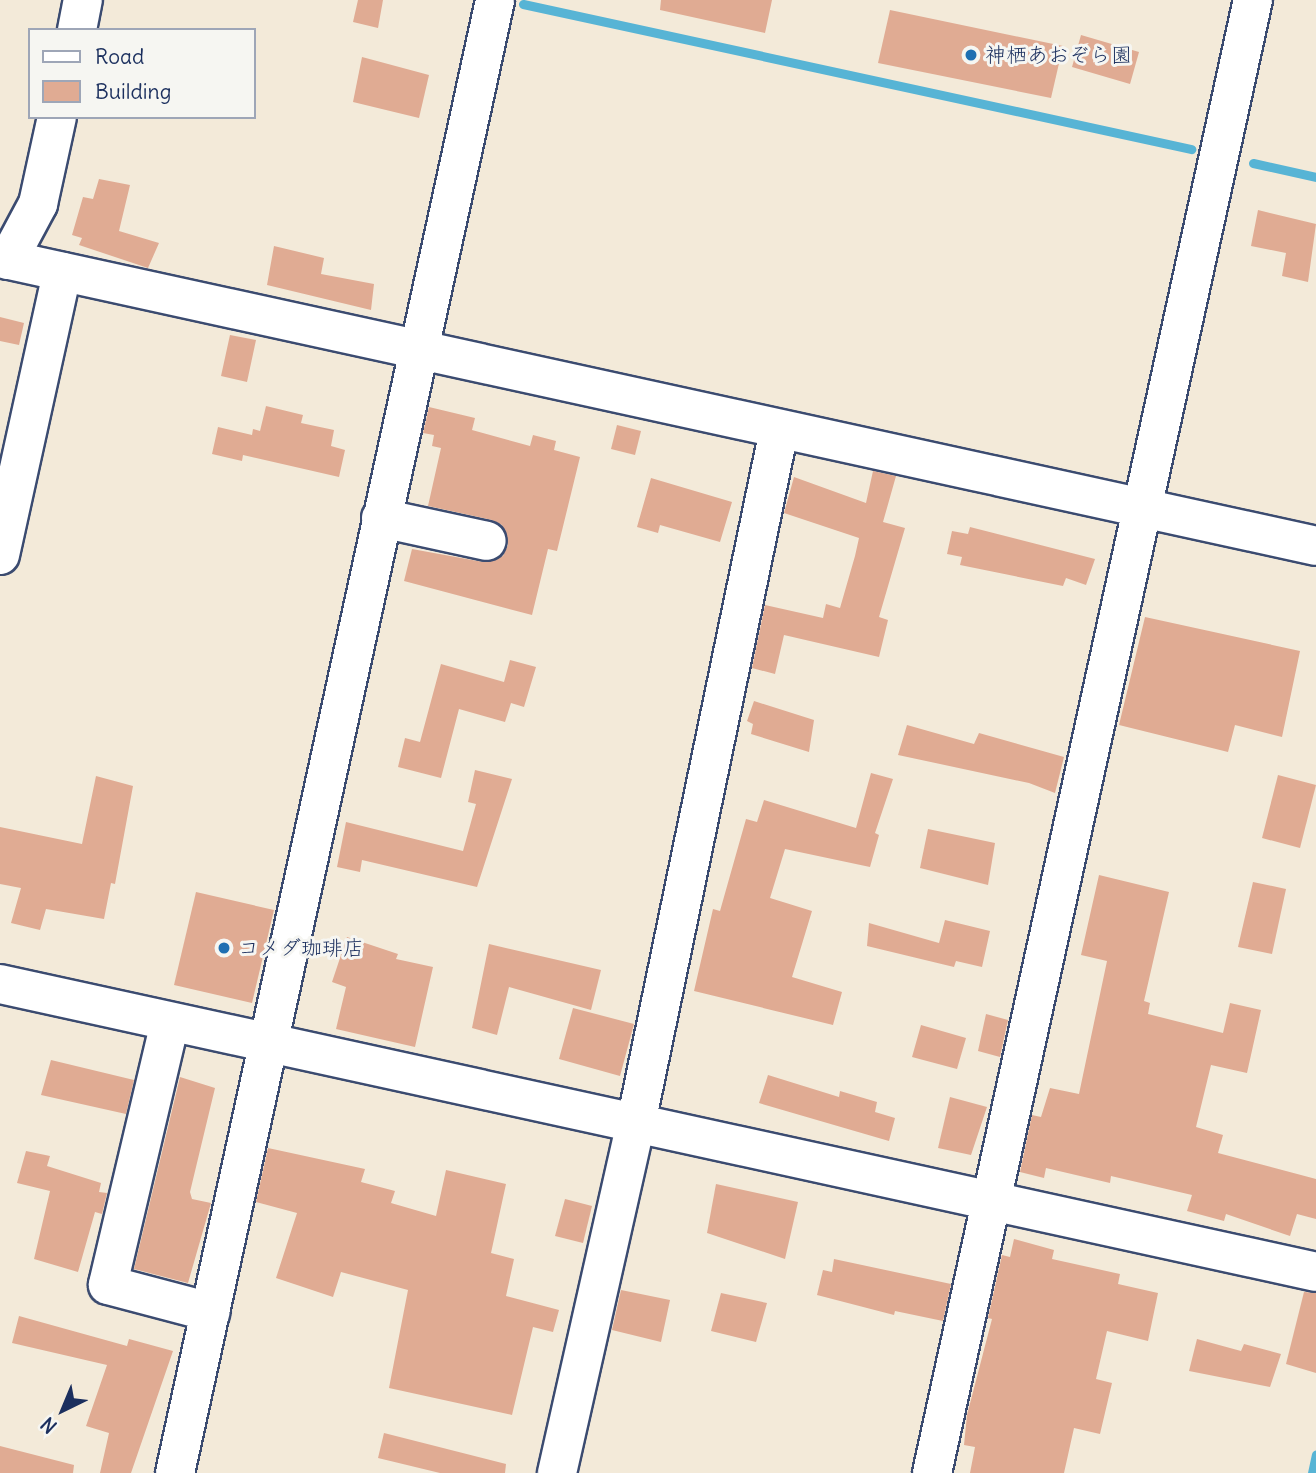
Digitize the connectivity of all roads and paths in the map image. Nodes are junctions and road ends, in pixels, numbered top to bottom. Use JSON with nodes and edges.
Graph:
{"nodes":[{"id":1,"x":83,"y":0,"type":"edge"},
{"id":2,"x":495,"y":0,"type":"edge"},
{"id":3,"x":1253,"y":0,"type":"edge"},
{"id":4,"x":77,"y":28,"type":"edge"},
{"id":5,"x":57,"y":119,"type":"edge"},
{"id":6,"x":4,"y":259,"type":"edge"},
{"id":7,"x":62,"y":272,"type":"junction"},
{"id":8,"x":418,"y":352,"type":"junction"},
{"id":9,"x":779,"y":430,"type":"junction"},
{"id":10,"x":1142,"y":508,"type":"junction"},
{"id":11,"x":382,"y":518,"type":"junction"},
{"id":12,"x":487,"y":541,"type":"dead end"},
{"id":13,"x":1316,"y":546,"type":"edge"},
{"id":14,"x":0,"y":555,"type":"edge"},
{"id":15,"x":0,"y":984,"type":"edge"},
{"id":16,"x":170,"y":1022,"type":"junction"},
{"id":17,"x":268,"y":1044,"type":"junction"},
{"id":18,"x":636,"y":1124,"type":"junction"},
{"id":19,"x":990,"y":1200,"type":"junction"},
{"id":20,"x":1316,"y":1272,"type":"edge"},
{"id":21,"x":210,"y":1312,"type":"junction"},
{"id":22,"x":175,"y":1473,"type":"edge"},
{"id":23,"x":557,"y":1473,"type":"edge"},
{"id":24,"x":932,"y":1473,"type":"edge"}],
"edges":[{"from":1,"to":4,"type":"street"},
{"from":2,"to":8,"type":"street"},
{"from":3,"to":10,"type":"street"},
{"from":5,"to":6,"type":"street"},
{"from":6,"to":7,"type":"street"},
{"from":7,"to":8,"type":"street"},
{"from":7,"to":14,"type":"street"},
{"from":8,"to":9,"type":"street"},
{"from":8,"to":11,"type":"street"},
{"from":9,"to":10,"type":"street"},
{"from":9,"to":18,"type":"street"},
{"from":10,"to":13,"type":"street"},
{"from":10,"to":19,"type":"street"},
{"from":11,"to":12,"type":"street"},
{"from":11,"to":17,"type":"street"},
{"from":15,"to":16,"type":"street"},
{"from":16,"to":17,"type":"street"},
{"from":16,"to":21,"type":"street"},
{"from":17,"to":18,"type":"street"},
{"from":17,"to":21,"type":"street"},
{"from":18,"to":19,"type":"street"},
{"from":18,"to":23,"type":"street"},
{"from":19,"to":20,"type":"street"},
{"from":19,"to":24,"type":"street"},
{"from":21,"to":22,"type":"street"}]}
